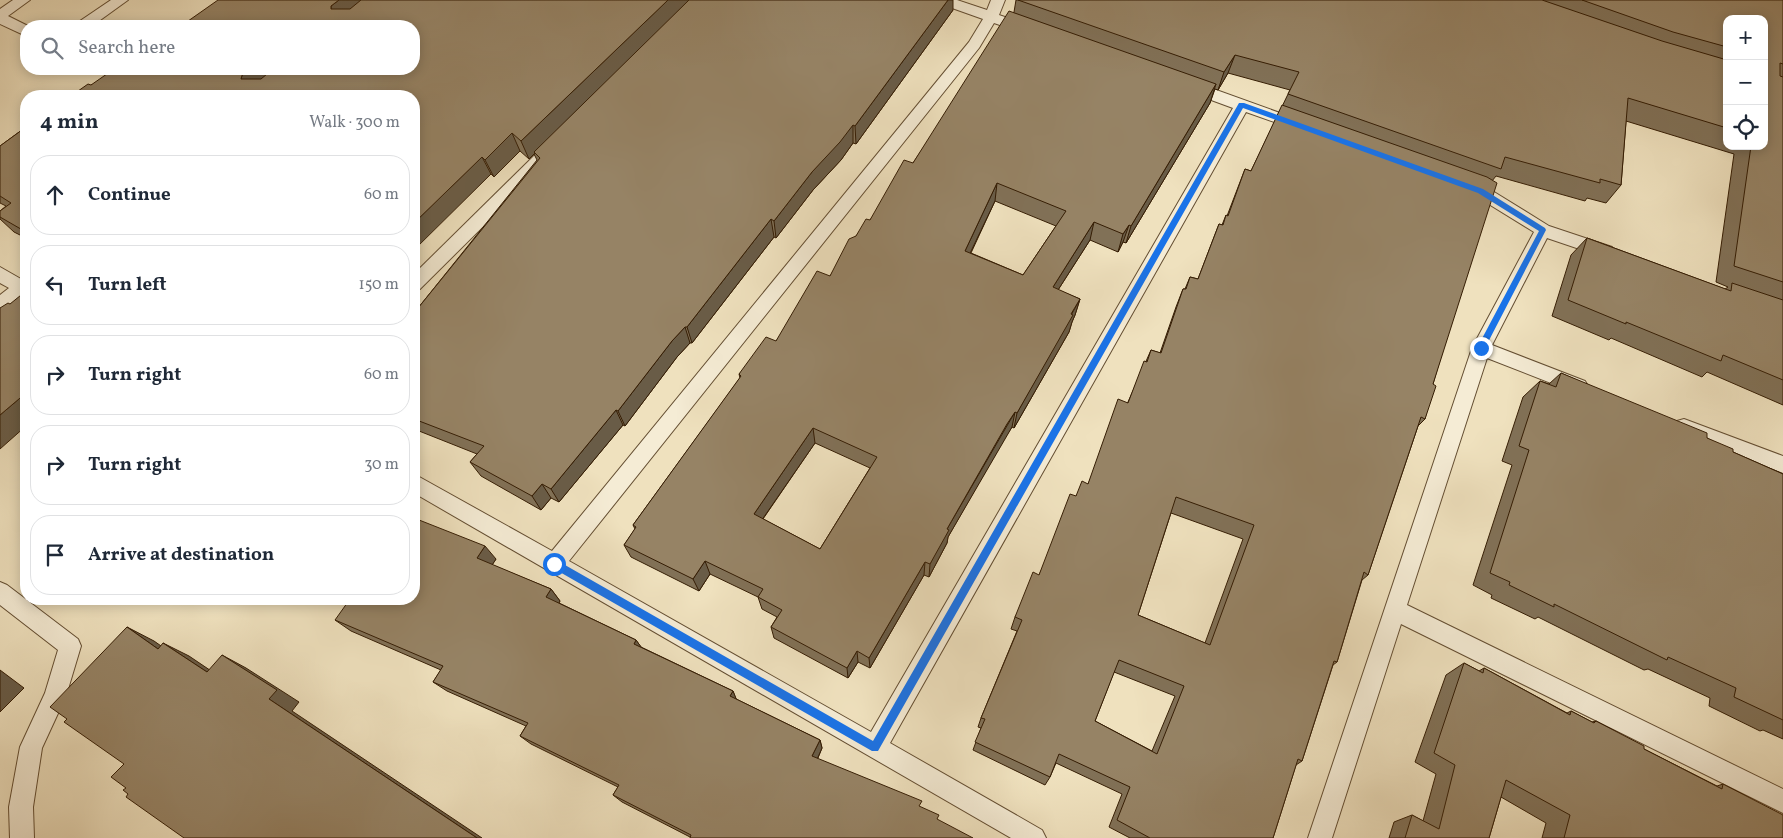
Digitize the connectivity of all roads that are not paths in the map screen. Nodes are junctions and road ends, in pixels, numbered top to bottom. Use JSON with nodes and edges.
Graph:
{"nodes":[{"id":1,"x":23,"y":0,"type":"edge"},
{"id":2,"x":121,"y":0,"type":"edge"},
{"id":3,"x":943,"y":0,"type":"edge"},
{"id":4,"x":998,"y":0,"type":"edge"},
{"id":5,"x":0,"y":16,"type":"edge"},
{"id":6,"x":991,"y":17,"type":"junction"},
{"id":7,"x":91,"y":20,"type":"edge"},
{"id":8,"x":20,"y":28,"type":"edge"},
{"id":9,"x":1037,"y":33,"type":"edge"},
{"id":10,"x":1177,"y":82,"type":"edge"},
{"id":11,"x":1242,"y":105,"type":"junction"},
{"id":12,"x":1315,"y":131,"type":"edge"},
{"id":13,"x":554,"y":146,"type":"edge"},
{"id":14,"x":1453,"y":181,"type":"edge"},
{"id":15,"x":1543,"y":230,"type":"junction"},
{"id":16,"x":1617,"y":256,"type":"edge"},
{"id":17,"x":0,"y":274,"type":"edge"},
{"id":18,"x":420,"y":278,"type":"edge"},
{"id":19,"x":20,"y":284,"type":"edge"},
{"id":20,"x":20,"y":289,"type":"edge"},
{"id":21,"x":0,"y":305,"type":"edge"},
{"id":22,"x":1481,"y":348,"type":"junction"},
{"id":23,"x":1600,"y":394,"type":"edge"},
{"id":24,"x":1664,"y":419,"type":"edge"},
{"id":25,"x":1783,"y":465,"type":"edge"},
{"id":26,"x":420,"y":486,"type":"edge"},
{"id":27,"x":554,"y":564,"type":"junction"},
{"id":28,"x":0,"y":592,"type":"edge"},
{"id":29,"x":1395,"y":610,"type":"junction"},
{"id":30,"x":875,"y":747,"type":"junction"},
{"id":31,"x":1783,"y":801,"type":"edge"},
{"id":32,"x":22,"y":838,"type":"edge"},
{"id":33,"x":1034,"y":838,"type":"edge"},
{"id":34,"x":1320,"y":838,"type":"edge"}],
"edges":[{"from":1,"to":5,"type":"lane"},
{"from":2,"to":7,"type":"lane"},
{"from":3,"to":6,"type":"lane"},
{"from":4,"to":6,"type":"lane"},
{"from":5,"to":8,"type":"lane"},
{"from":6,"to":9,"type":"lane"},
{"from":6,"to":27,"type":"lane"},
{"from":10,"to":11,"type":"lane"},
{"from":11,"to":12,"type":"lane"},
{"from":11,"to":30,"type":"lane"},
{"from":13,"to":18,"type":"lane"},
{"from":14,"to":15,"type":"lane"},
{"from":15,"to":16,"type":"lane"},
{"from":15,"to":22,"type":"lane"},
{"from":17,"to":19,"type":"lane"},
{"from":20,"to":21,"type":"lane"},
{"from":22,"to":23,"type":"lane"},
{"from":22,"to":29,"type":"lane"},
{"from":24,"to":25,"type":"lane"},
{"from":26,"to":27,"type":"lane"},
{"from":27,"to":30,"type":"lane"},
{"from":28,"to":32,"type":"lane"},
{"from":29,"to":31,"type":"lane"},
{"from":29,"to":34,"type":"lane"},
{"from":30,"to":33,"type":"lane"}]}
